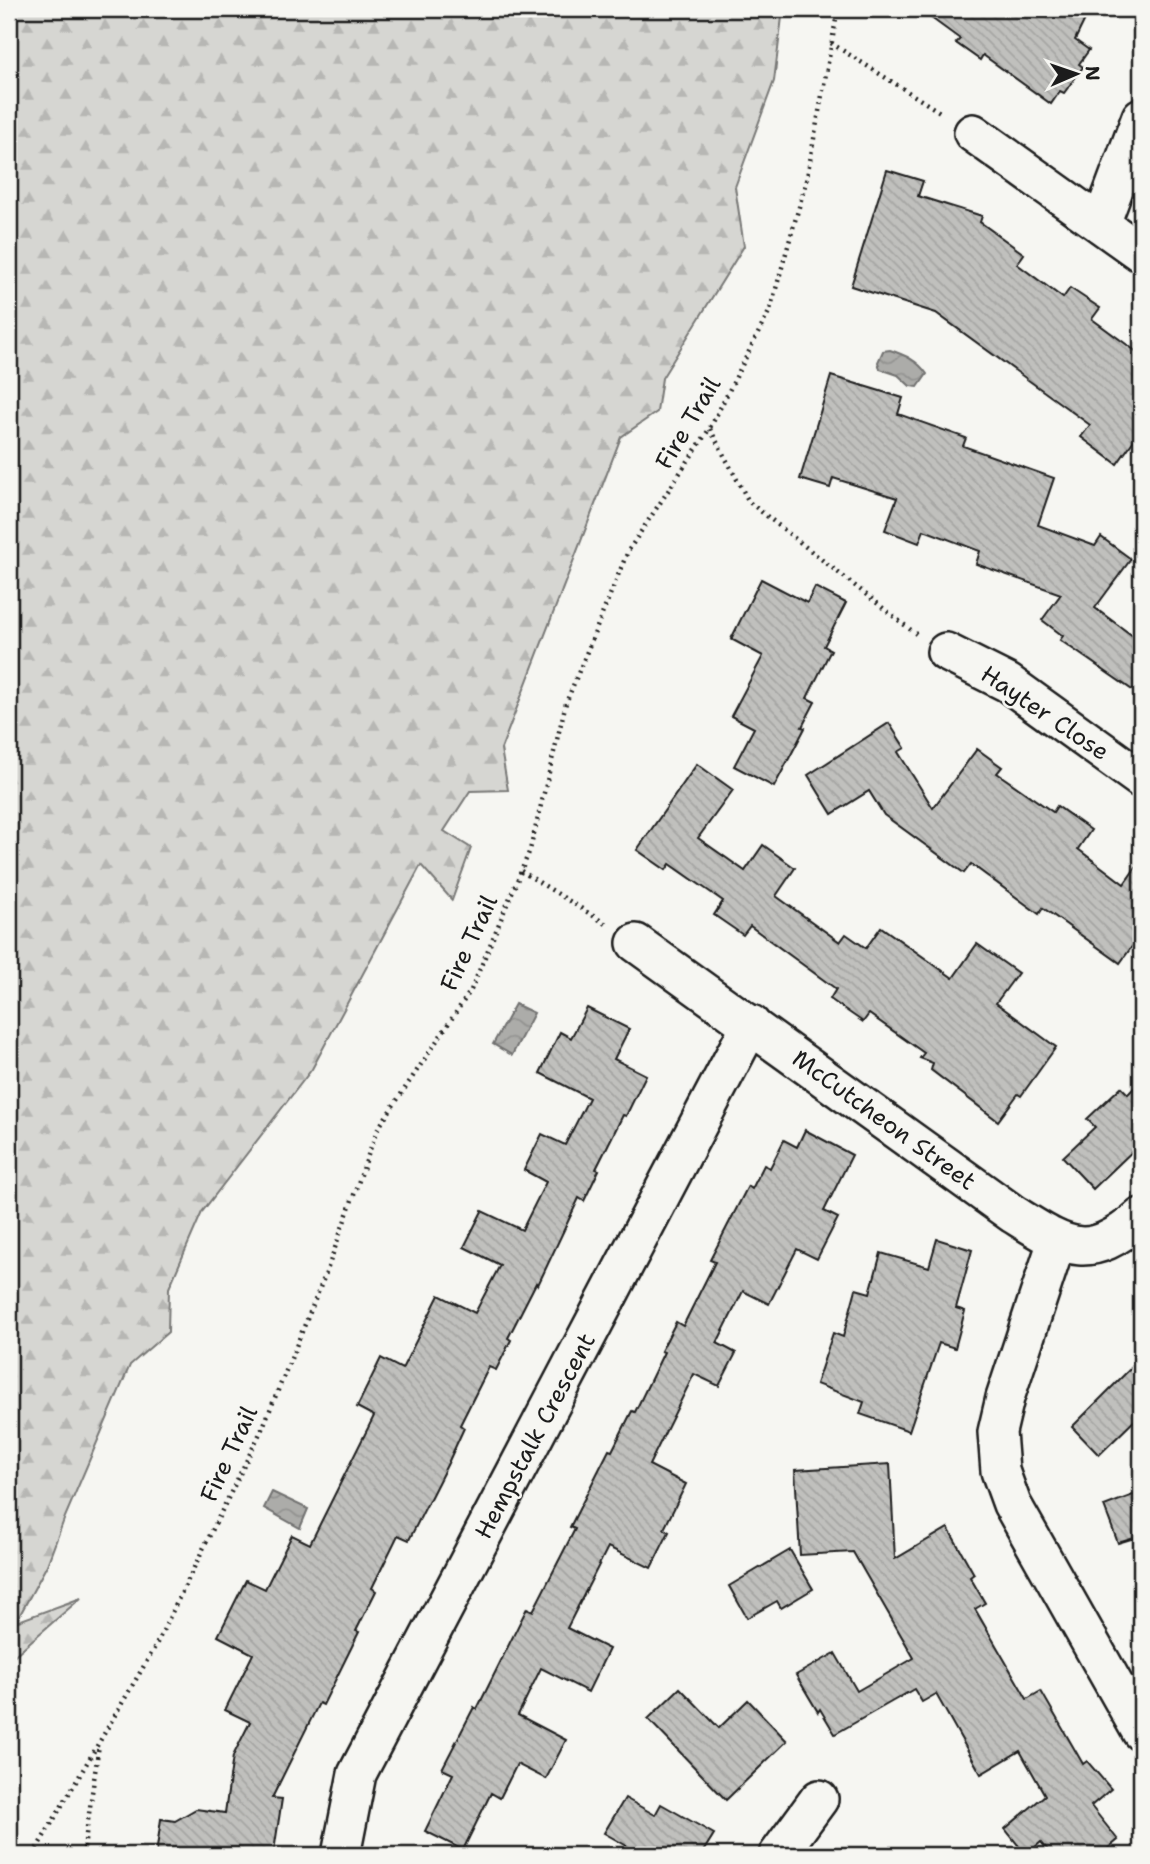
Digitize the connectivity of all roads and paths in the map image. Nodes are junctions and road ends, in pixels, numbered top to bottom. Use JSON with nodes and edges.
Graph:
{"nodes":[{"id":1,"x":838,"y":9,"type":"edge"},
{"id":2,"x":831,"y":43,"type":"junction"},
{"id":3,"x":1141,"y":117,"type":"edge"},
{"id":4,"x":973,"y":132,"type":"joint"},
{"id":5,"x":1101,"y":224,"type":"junction"},
{"id":6,"x":1141,"y":253,"type":"edge"},
{"id":7,"x":710,"y":428,"type":"junction"},
{"id":8,"x":946,"y":652,"type":"joint"},
{"id":9,"x":1141,"y":779,"type":"edge"},
{"id":10,"x":521,"y":871,"type":"junction"},
{"id":11,"x":636,"y":943,"type":"joint"},
{"id":12,"x":751,"y":1024,"type":"junction"},
{"id":13,"x":1141,"y":1217,"type":"edge"},
{"id":14,"x":1057,"y":1241,"type":"junction"},
{"id":15,"x":1141,"y":1732,"type":"edge"},
{"id":16,"x":100,"y":1742,"type":"junction"},
{"id":17,"x":819,"y":1800,"type":"dead end"},
{"id":18,"x":33,"y":1855,"type":"edge"},
{"id":19,"x":83,"y":1855,"type":"edge"},
{"id":20,"x":341,"y":1855,"type":"edge"},
{"id":21,"x":778,"y":1855,"type":"edge"}],
"edges":[{"from":1,"to":2,"type":"path","name":"Fire Trail"},
{"from":2,"to":4,"type":"path"},
{"from":2,"to":7,"type":"path","name":"Fire Trail"},
{"from":3,"to":5,"type":"street"},
{"from":4,"to":5,"type":"street"},
{"from":5,"to":6,"type":"street"},
{"from":7,"to":8,"type":"path"},
{"from":7,"to":10,"type":"path","name":"Fire Trail"},
{"from":8,"to":9,"type":"street","name":"Hayter Close"},
{"from":10,"to":11,"type":"path"},
{"from":10,"to":16,"type":"path","name":"Fire Trail"},
{"from":11,"to":12,"type":"street","name":"McCutcheon Street"},
{"from":12,"to":14,"type":"street","name":"McCutcheon Street"},
{"from":12,"to":20,"type":"street","name":"Hempstalk Crescent"},
{"from":13,"to":14,"type":"street","name":"McCutcheon Street"},
{"from":14,"to":15,"type":"street"},
{"from":16,"to":18,"type":"path","name":"Fire Trail"},
{"from":16,"to":19,"type":"path"},
{"from":17,"to":21,"type":"street"}]}
